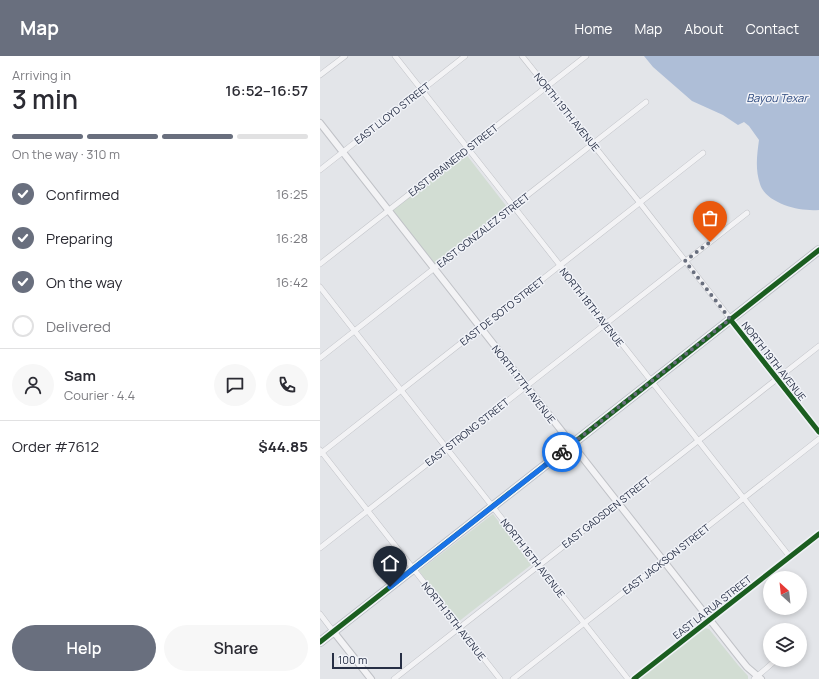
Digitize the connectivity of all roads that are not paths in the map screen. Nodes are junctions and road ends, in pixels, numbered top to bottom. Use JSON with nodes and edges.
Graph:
{"nodes":[{"id":1,"x":345,"y":56,"type":"edge"},
{"id":2,"x":395,"y":56,"type":"edge"},
{"id":3,"x":465,"y":56,"type":"edge"},
{"id":4,"x":522,"y":56,"type":"edge"},
{"id":5,"x":586,"y":56,"type":"edge"},
{"id":6,"x":320,"y":75,"type":"edge"},
{"id":7,"x":546,"y":87,"type":"junction"},
{"id":8,"x":422,"y":90,"type":"junction"},
{"id":9,"x":646,"y":102,"type":"dead end"},
{"id":10,"x":320,"y":123,"type":"edge"},
{"id":11,"x":592,"y":144,"type":"junction"},
{"id":12,"x":468,"y":148,"type":"junction"},
{"id":13,"x":343,"y":152,"type":"junction"},
{"id":14,"x":703,"y":153,"type":"dead end"},
{"id":15,"x":320,"y":170,"type":"edge"},
{"id":16,"x":640,"y":203,"type":"junction"},
{"id":17,"x":513,"y":206,"type":"junction"},
{"id":18,"x":389,"y":211,"type":"junction"},
{"id":19,"x":747,"y":213,"type":"dead end"},
{"id":20,"x":819,"y":250,"type":"edge"},
{"id":21,"x":685,"y":261,"type":"junction"},
{"id":22,"x":320,"y":264,"type":"edge"},
{"id":23,"x":560,"y":265,"type":"junction"},
{"id":24,"x":434,"y":268,"type":"junction"},
{"id":25,"x":320,"y":287,"type":"edge"},
{"id":26,"x":730,"y":319,"type":"junction"},
{"id":27,"x":605,"y":324,"type":"junction"},
{"id":28,"x":480,"y":328,"type":"junction"},
{"id":29,"x":355,"y":331,"type":"junction"},
{"id":30,"x":819,"y":346,"type":"edge"},
{"id":31,"x":320,"y":358,"type":"edge"},
{"id":32,"x":777,"y":379,"type":"junction"},
{"id":33,"x":652,"y":382,"type":"junction"},
{"id":34,"x":526,"y":386,"type":"junction"},
{"id":35,"x":401,"y":390,"type":"junction"},
{"id":36,"x":819,"y":432,"type":"edge"},
{"id":37,"x":819,"y":439,"type":"edge"},
{"id":38,"x":698,"y":441,"type":"junction"},
{"id":39,"x":572,"y":444,"type":"junction"},
{"id":40,"x":447,"y":448,"type":"junction"},
{"id":41,"x":321,"y":452,"type":"edge"},
{"id":42,"x":743,"y":498,"type":"junction"},
{"id":43,"x":618,"y":503,"type":"junction"},
{"id":44,"x":492,"y":506,"type":"junction"},
{"id":45,"x":368,"y":510,"type":"junction"},
{"id":46,"x":819,"y":534,"type":"edge"},
{"id":47,"x":320,"y":548,"type":"edge"},
{"id":48,"x":790,"y":557,"type":"junction"},
{"id":49,"x":664,"y":561,"type":"junction"},
{"id":50,"x":539,"y":565,"type":"junction"},
{"id":51,"x":413,"y":569,"type":"junction"},
{"id":52,"x":320,"y":614,"type":"edge"},
{"id":53,"x":710,"y":620,"type":"junction"},
{"id":54,"x":584,"y":623,"type":"junction"},
{"id":55,"x":459,"y":628,"type":"junction"},
{"id":56,"x":333,"y":631,"type":"junction"},
{"id":57,"x":320,"y":642,"type":"edge"},
{"id":58,"x":769,"y":667,"type":"edge"},
{"id":59,"x":757,"y":678,"type":"edge"},
{"id":60,"x":372,"y":679,"type":"edge"},
{"id":61,"x":394,"y":679,"type":"edge"},
{"id":62,"x":500,"y":679,"type":"edge"},
{"id":63,"x":513,"y":679,"type":"edge"},
{"id":64,"x":628,"y":679,"type":"edge"},
{"id":65,"x":634,"y":679,"type":"edge"}],
"edges":[{"from":1,"to":6,"type":"street"},
{"from":2,"to":8,"type":"street","name":"NORTH 18TH AVENUE"},
{"from":3,"to":8,"type":"street","name":"EAST LLOYD STREET"},
{"from":4,"to":7,"type":"street","name":"NORTH 19TH AVENUE"},
{"from":5,"to":7,"type":"street","name":"EAST BRAINERD STREET"},
{"from":7,"to":11,"type":"street","name":"NORTH 19TH AVENUE"},
{"from":7,"to":12,"type":"street","name":"EAST BRAINERD STREET"},
{"from":8,"to":12,"type":"street","name":"NORTH 18TH AVENUE"},
{"from":8,"to":13,"type":"street","name":"EAST LLOYD STREET"},
{"from":9,"to":11,"type":"street","name":"EAST GONZALEZ STREET"},
{"from":10,"to":13,"type":"street","name":"NORTH 17TH AVENUE"},
{"from":11,"to":16,"type":"street","name":"NORTH 19TH AVENUE"},
{"from":11,"to":17,"type":"street","name":"EAST GONZALEZ STREET"},
{"from":12,"to":17,"type":"street","name":"NORTH 18TH AVENUE"},
{"from":12,"to":18,"type":"street","name":"EAST BRAINERD STREET"},
{"from":13,"to":15,"type":"street","name":"EAST LLOYD STREET"},
{"from":13,"to":18,"type":"street","name":"NORTH 17TH AVENUE"},
{"from":14,"to":16,"type":"street","name":"EAST DE SOTO STREET"},
{"from":16,"to":21,"type":"street","name":"NORTH 19TH AVENUE"},
{"from":16,"to":23,"type":"street","name":"EAST DE SOTO STREET"},
{"from":17,"to":23,"type":"street","name":"NORTH 18TH AVENUE"},
{"from":17,"to":24,"type":"street","name":"EAST GONZALEZ STREET"},
{"from":18,"to":22,"type":"street","name":"EAST BRAINERD STREET"},
{"from":18,"to":24,"type":"street","name":"NORTH 17TH AVENUE"},
{"from":19,"to":21,"type":"street","name":"EAST STRONG STREET"},
{"from":20,"to":26,"type":"main road"},
{"from":21,"to":26,"type":"street","name":"NORTH 19TH AVENUE"},
{"from":21,"to":27,"type":"street","name":"EAST STRONG STREET"},
{"from":23,"to":27,"type":"street","name":"NORTH 18TH AVENUE"},
{"from":23,"to":28,"type":"street","name":"EAST DE SOTO STREET"},
{"from":24,"to":28,"type":"street","name":"NORTH 17TH AVENUE"},
{"from":24,"to":29,"type":"street","name":"EAST GONZALEZ STREET"},
{"from":25,"to":29,"type":"street","name":"NORTH 16TH AVENUE"},
{"from":26,"to":32,"type":"street","name":"NORTH 19TH AVENUE"},
{"from":26,"to":33,"type":"main road"},
{"from":27,"to":33,"type":"street","name":"NORTH 18TH AVENUE"},
{"from":27,"to":34,"type":"street","name":"EAST STRONG STREET"},
{"from":28,"to":34,"type":"street","name":"NORTH 17TH AVENUE"},
{"from":28,"to":35,"type":"street","name":"EAST DE SOTO STREET"},
{"from":29,"to":31,"type":"street","name":"EAST GONZALEZ STREET"},
{"from":29,"to":35,"type":"street","name":"NORTH 16TH AVENUE"},
{"from":30,"to":32,"type":"street","name":"EAST GADSDEN STREET"},
{"from":32,"to":36,"type":"street","name":"NORTH 19TH AVENUE"},
{"from":32,"to":38,"type":"street","name":"EAST GADSDEN STREET"},
{"from":33,"to":38,"type":"street","name":"NORTH 18TH AVENUE"},
{"from":33,"to":39,"type":"main road"},
{"from":34,"to":39,"type":"street","name":"NORTH 17TH AVENUE"},
{"from":34,"to":40,"type":"street","name":"EAST STRONG STREET"},
{"from":35,"to":40,"type":"street","name":"NORTH 16TH AVENUE"},
{"from":35,"to":41,"type":"street","name":"EAST DE SOTO STREET"},
{"from":37,"to":42,"type":"street","name":"EAST JACKSON STREET"},
{"from":38,"to":42,"type":"street","name":"NORTH 18TH AVENUE"},
{"from":38,"to":43,"type":"street","name":"EAST GADSDEN STREET"},
{"from":39,"to":43,"type":"street","name":"NORTH 17TH AVENUE"},
{"from":39,"to":44,"type":"main road"},
{"from":40,"to":44,"type":"street","name":"NORTH 16TH AVENUE"},
{"from":40,"to":45,"type":"street","name":"EAST STRONG STREET"},
{"from":41,"to":45,"type":"street","name":"NORTH 15TH AVENUE"},
{"from":42,"to":48,"type":"street","name":"NORTH 18TH AVENUE"},
{"from":42,"to":49,"type":"street","name":"EAST JACKSON STREET"},
{"from":43,"to":49,"type":"street","name":"NORTH 17TH AVENUE"},
{"from":43,"to":50,"type":"street","name":"EAST GADSDEN STREET"},
{"from":44,"to":50,"type":"street","name":"NORTH 16TH AVENUE"},
{"from":44,"to":51,"type":"main road"},
{"from":45,"to":47,"type":"street","name":"EAST STRONG STREET"},
{"from":45,"to":51,"type":"street","name":"NORTH 15TH AVENUE"},
{"from":46,"to":48,"type":"street","name":"EAST LA RUA STREET"},
{"from":48,"to":53,"type":"street","name":"EAST LA RUA STREET"},
{"from":49,"to":53,"type":"street","name":"NORTH 17TH AVENUE"},
{"from":49,"to":54,"type":"street","name":"EAST JACKSON STREET"},
{"from":50,"to":54,"type":"street","name":"NORTH 16TH AVENUE"},
{"from":50,"to":55,"type":"street","name":"EAST GADSDEN STREET"},
{"from":51,"to":55,"type":"street","name":"NORTH 15TH AVENUE"},
{"from":51,"to":56,"type":"main road"},
{"from":52,"to":56,"type":"street"},
{"from":53,"to":59,"type":"street","name":"NORTH 17TH AVENUE"},
{"from":53,"to":65,"type":"street","name":"EAST LA RUA STREET"},
{"from":54,"to":63,"type":"street","name":"EAST JACKSON STREET"},
{"from":54,"to":64,"type":"street","name":"NORTH 16TH AVENUE"},
{"from":55,"to":61,"type":"street","name":"EAST GADSDEN STREET"},
{"from":55,"to":62,"type":"street","name":"NORTH 15TH AVENUE"},
{"from":56,"to":57,"type":"main road"},
{"from":56,"to":60,"type":"street"},
{"from":58,"to":59,"type":"street"}]}
